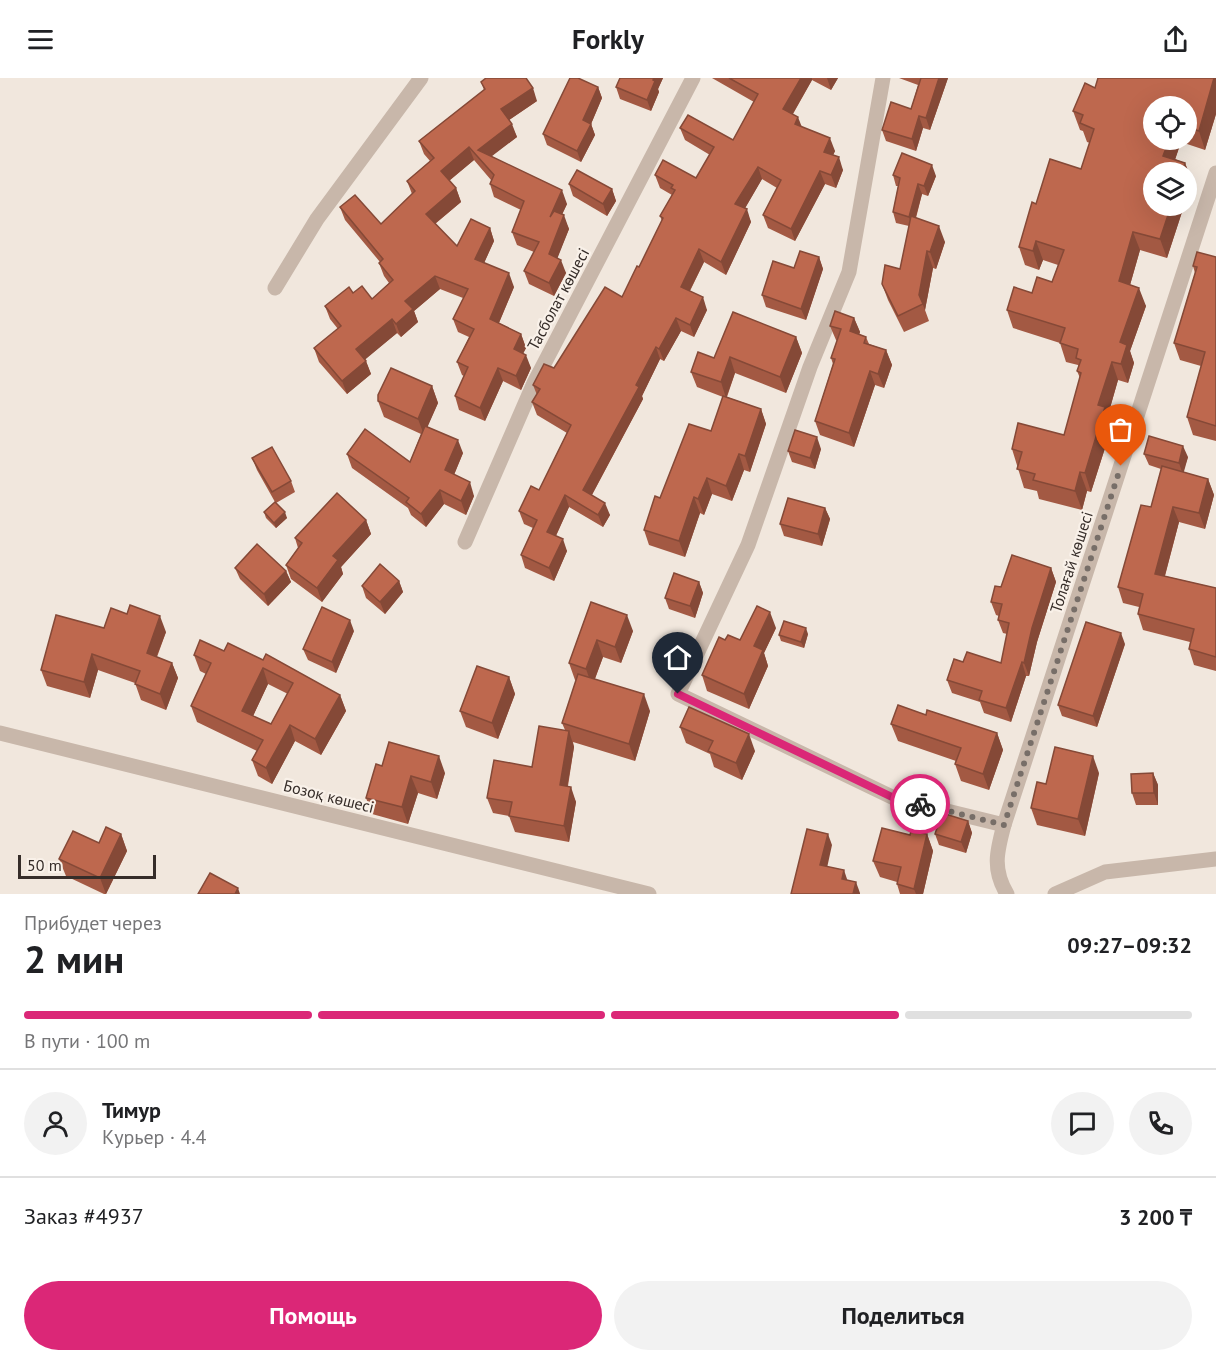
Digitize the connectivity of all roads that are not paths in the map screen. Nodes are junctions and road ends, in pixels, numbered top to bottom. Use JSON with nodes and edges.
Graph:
{"nodes":[{"id":1,"x":421,"y":78,"type":"edge"},
{"id":2,"x":693,"y":78,"type":"edge"},
{"id":3,"x":883,"y":78,"type":"edge"},
{"id":4,"x":1216,"y":173,"type":"edge"},
{"id":5,"x":275,"y":288,"type":"dead end"},
{"id":6,"x":465,"y":542,"type":"dead end"},
{"id":7,"x":0,"y":734,"type":"edge"},
{"id":8,"x":1004,"y":825,"type":"junction"},
{"id":9,"x":1216,"y":859,"type":"edge"},
{"id":10,"x":649,"y":894,"type":"edge"},
{"id":11,"x":1007,"y":894,"type":"edge"},
{"id":12,"x":1054,"y":894,"type":"edge"}],
"edges":[{"from":1,"to":5,"type":"street"},
{"from":2,"to":6,"type":"street","name":"Тасболат көшесі"},
{"from":3,"to":8,"type":"street"},
{"from":4,"to":8,"type":"street","name":"Толағай көшесі"},
{"from":7,"to":10,"type":"street","name":"Бозоқ көшесі"},
{"from":8,"to":11,"type":"street","name":"Толағай көшесі"},
{"from":9,"to":12,"type":"street"}]}
